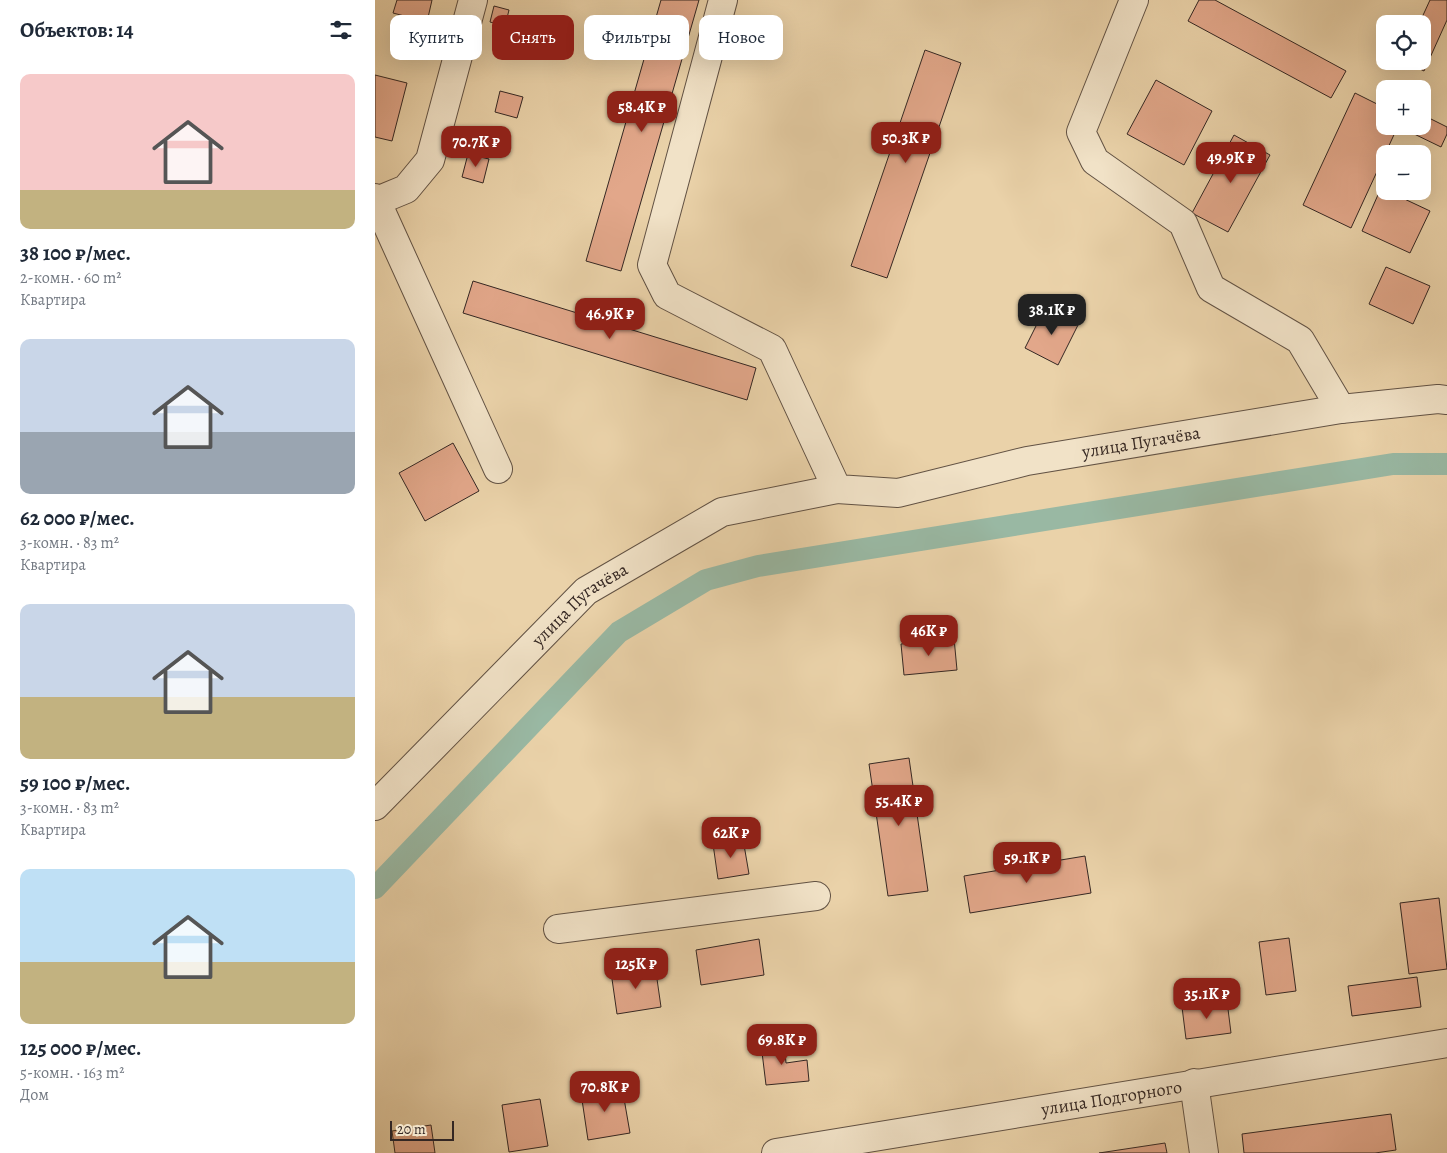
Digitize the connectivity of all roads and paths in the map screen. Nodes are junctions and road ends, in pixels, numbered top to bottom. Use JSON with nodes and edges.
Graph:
{"nodes":[{"id":1,"x":473,"y":0,"type":"edge"},
{"id":2,"x":723,"y":0,"type":"edge"},
{"id":3,"x":1134,"y":0,"type":"edge"},
{"id":4,"x":376,"y":199,"type":"edge"},
{"id":5,"x":1447,"y":400,"type":"edge"},
{"id":6,"x":1341,"y":409,"type":"junction"},
{"id":7,"x":498,"y":469,"type":"dead end"},
{"id":8,"x":837,"y":489,"type":"junction"},
{"id":9,"x":375,"y":806,"type":"edge"},
{"id":10,"x":816,"y":896,"type":"dead end"},
{"id":11,"x":558,"y":929,"type":"dead end"},
{"id":12,"x":1447,"y":1043,"type":"edge"},
{"id":13,"x":1194,"y":1083,"type":"junction"},
{"id":14,"x":776,"y":1153,"type":"edge"},
{"id":15,"x":1204,"y":1153,"type":"edge"}],
"edges":[{"from":1,"to":4,"type":"street"},
{"from":2,"to":8,"type":"street"},
{"from":3,"to":6,"type":"street"},
{"from":4,"to":7,"type":"street"},
{"from":5,"to":6,"type":"street","name":"улица Пугачёва"},
{"from":6,"to":8,"type":"street","name":"улица Пугачёва"},
{"from":8,"to":9,"type":"street","name":"улица Пугачёва"},
{"from":10,"to":11,"type":"street"},
{"from":12,"to":13,"type":"street","name":"улица Подгорного"},
{"from":13,"to":14,"type":"street","name":"улица Подгорного"},
{"from":13,"to":15,"type":"street"}]}
